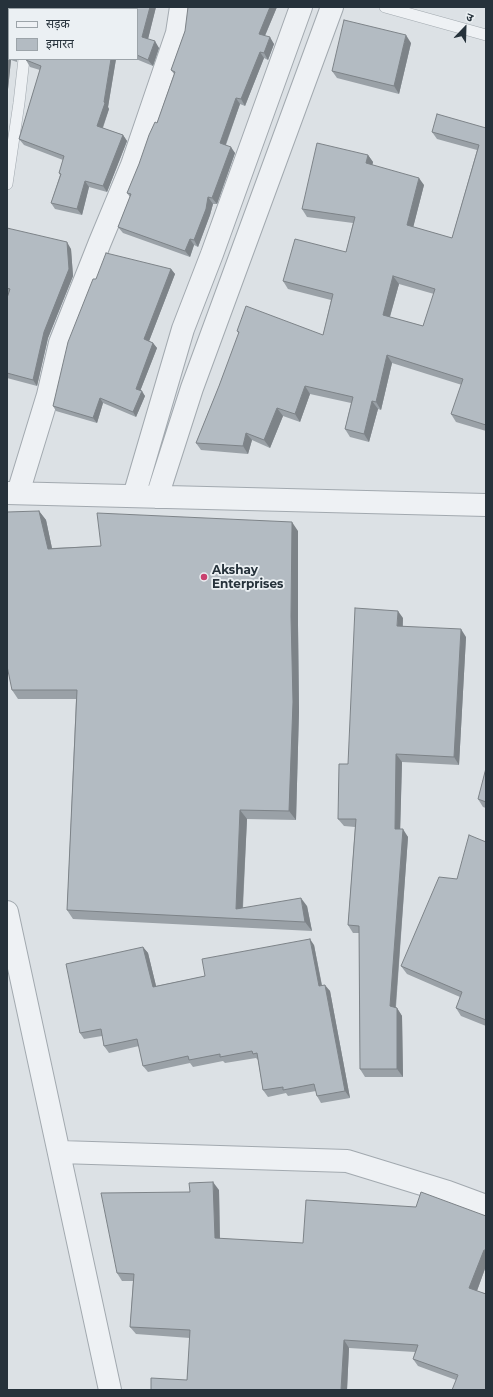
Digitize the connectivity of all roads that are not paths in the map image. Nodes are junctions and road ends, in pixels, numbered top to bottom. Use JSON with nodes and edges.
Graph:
{"nodes":[{"id":1,"x":181,"y":7,"type":"edge"},
{"id":2,"x":301,"y":7,"type":"edge"},
{"id":3,"x":332,"y":7,"type":"edge"},
{"id":4,"x":384,"y":7,"type":"edge"},
{"id":5,"x":486,"y":35,"type":"edge"},
{"id":6,"x":24,"y":60,"type":"edge"},
{"id":7,"x":7,"y":184,"type":"edge"},
{"id":8,"x":13,"y":493,"type":"edge"},
{"id":9,"x":134,"y":496,"type":"junction"},
{"id":10,"x":156,"y":497,"type":"junction"},
{"id":11,"x":486,"y":505,"type":"edge"},
{"id":12,"x":7,"y":912,"type":"edge"},
{"id":13,"x":60,"y":1152,"type":"junction"},
{"id":14,"x":486,"y":1206,"type":"edge"},
{"id":15,"x":110,"y":1390,"type":"edge"}],
"edges":[{"from":1,"to":8,"type":"street"},
{"from":2,"to":9,"type":"street"},
{"from":3,"to":10,"type":"street"},
{"from":4,"to":5,"type":"lane"},
{"from":6,"to":7,"type":"lane"},
{"from":8,"to":9,"type":"street"},
{"from":9,"to":10,"type":"street"},
{"from":10,"to":11,"type":"street"},
{"from":12,"to":13,"type":"street"},
{"from":13,"to":14,"type":"street"},
{"from":13,"to":15,"type":"street"}]}
